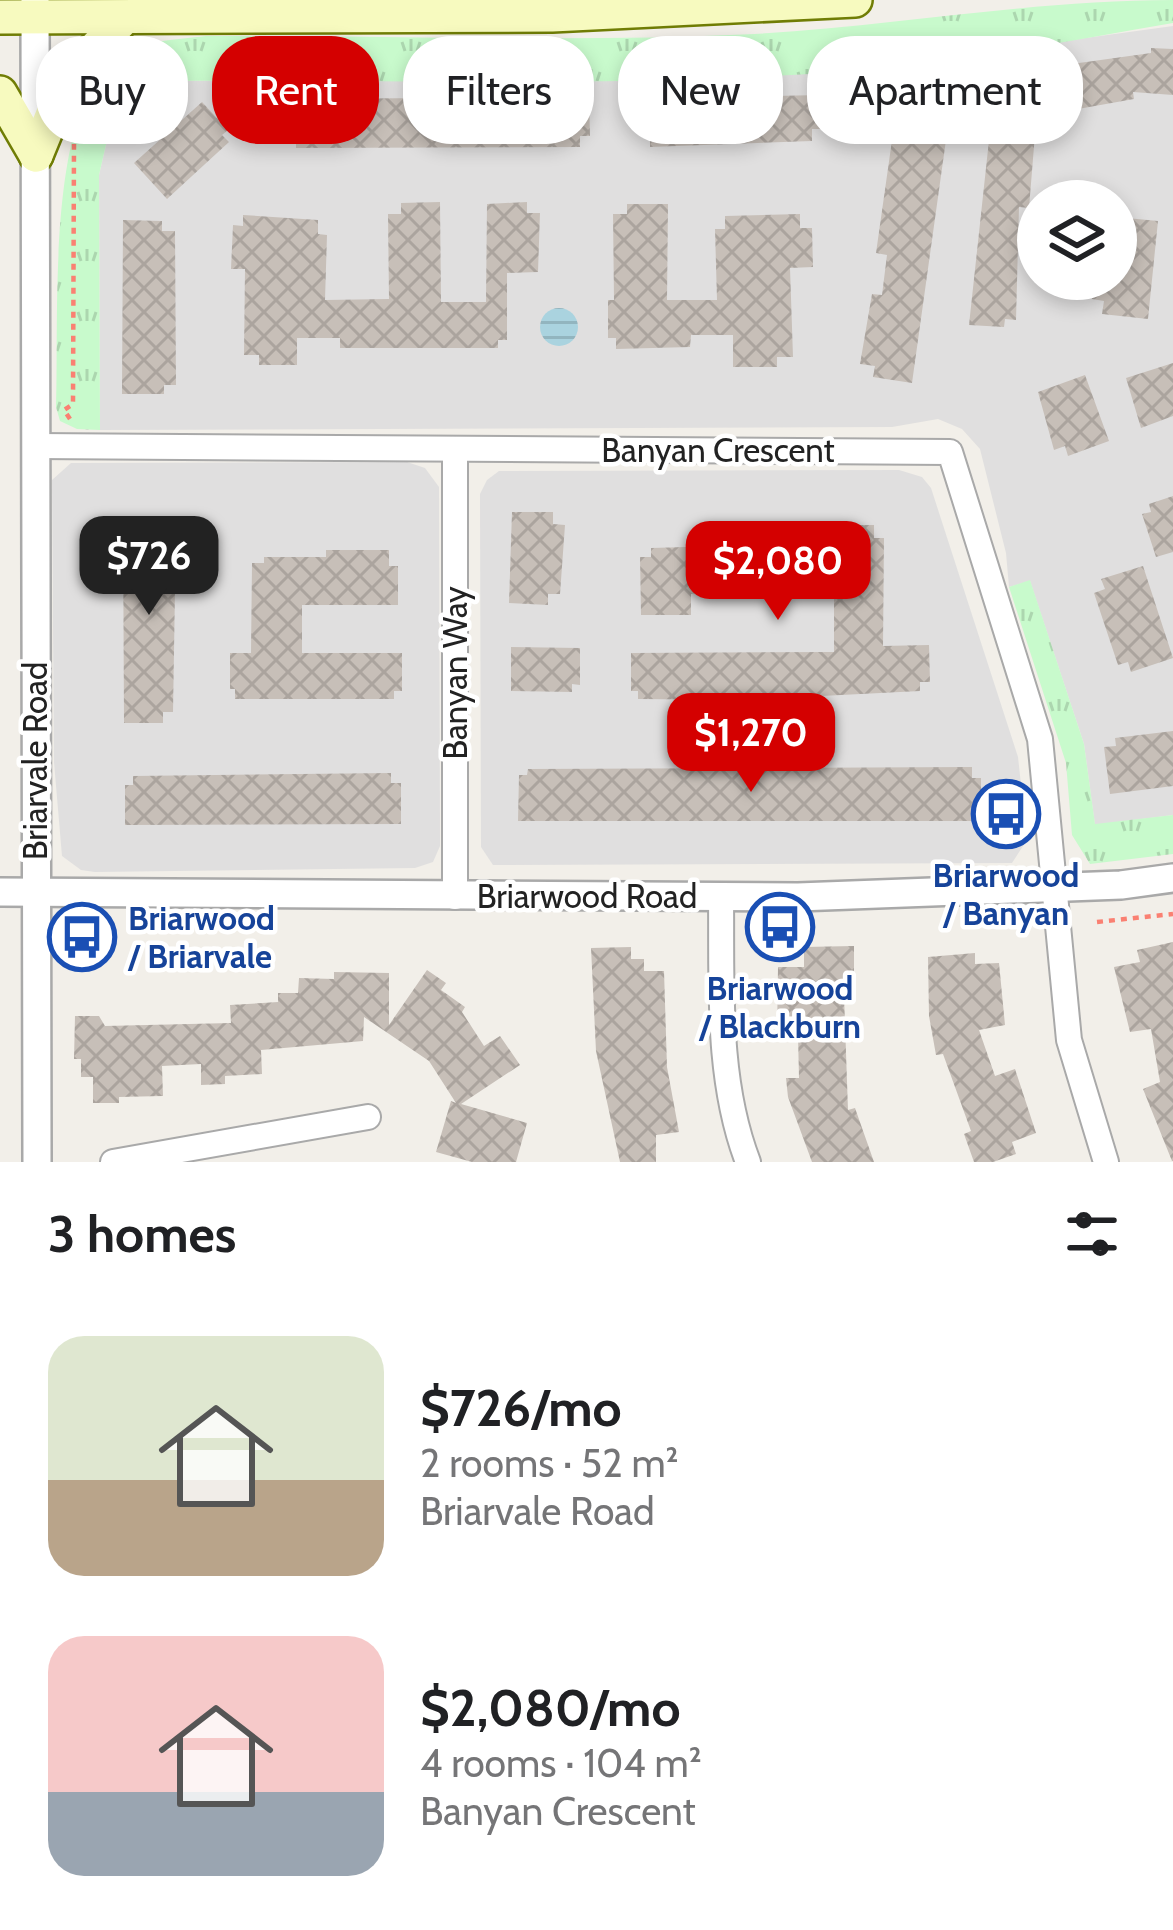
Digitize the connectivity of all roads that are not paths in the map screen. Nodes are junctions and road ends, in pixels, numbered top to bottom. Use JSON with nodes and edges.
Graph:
{"nodes":[{"id":1,"x":855,"y":0,"type":"edge"},
{"id":2,"x":35,"y":9,"type":"edge"},
{"id":3,"x":0,"y":17,"type":"edge"},
{"id":4,"x":124,"y":18,"type":"junction"},
{"id":5,"x":0,"y":92,"type":"edge"},
{"id":6,"x":36,"y":155,"type":"junction"},
{"id":7,"x":35,"y":446,"type":"junction"},
{"id":8,"x":455,"y":450,"type":"junction"},
{"id":9,"x":1173,"y":878,"type":"edge"},
{"id":10,"x":1052,"y":889,"type":"junction"},
{"id":11,"x":0,"y":892,"type":"edge"},
{"id":12,"x":35,"y":892,"type":"junction"},
{"id":13,"x":455,"y":896,"type":"junction"},
{"id":14,"x":721,"y":896,"type":"junction"},
{"id":15,"x":368,"y":1117,"type":"dead end"},
{"id":16,"x":37,"y":1162,"type":"edge"},
{"id":17,"x":113,"y":1162,"type":"edge"},
{"id":18,"x":748,"y":1162,"type":"edge"},
{"id":19,"x":1106,"y":1162,"type":"edge"}],
"edges":[{"from":1,"to":4,"type":"main road"},
{"from":2,"to":3,"type":"main road"},
{"from":2,"to":4,"type":"main road"},
{"from":2,"to":6,"type":"street","name":"Briarvale Road"},
{"from":4,"to":6,"type":"main road"},
{"from":5,"to":6,"type":"main road"},
{"from":6,"to":7,"type":"street","name":"Briarvale Road"},
{"from":7,"to":8,"type":"street","name":"Banyan Crescent"},
{"from":7,"to":12,"type":"street","name":"Briarvale Road"},
{"from":8,"to":10,"type":"street","name":"Banyan Crescent"},
{"from":8,"to":13,"type":"street","name":"Banyan Way"},
{"from":9,"to":10,"type":"street","name":"Briarwood Road"},
{"from":10,"to":14,"type":"street","name":"Briarwood Road"},
{"from":10,"to":19,"type":"street"},
{"from":11,"to":12,"type":"street","name":"Briarwood Road"},
{"from":12,"to":13,"type":"street","name":"Briarwood Road"},
{"from":12,"to":16,"type":"street","name":"Briarvale Road"},
{"from":13,"to":14,"type":"street","name":"Briarwood Road"},
{"from":14,"to":18,"type":"street"},
{"from":15,"to":17,"type":"street"}]}
